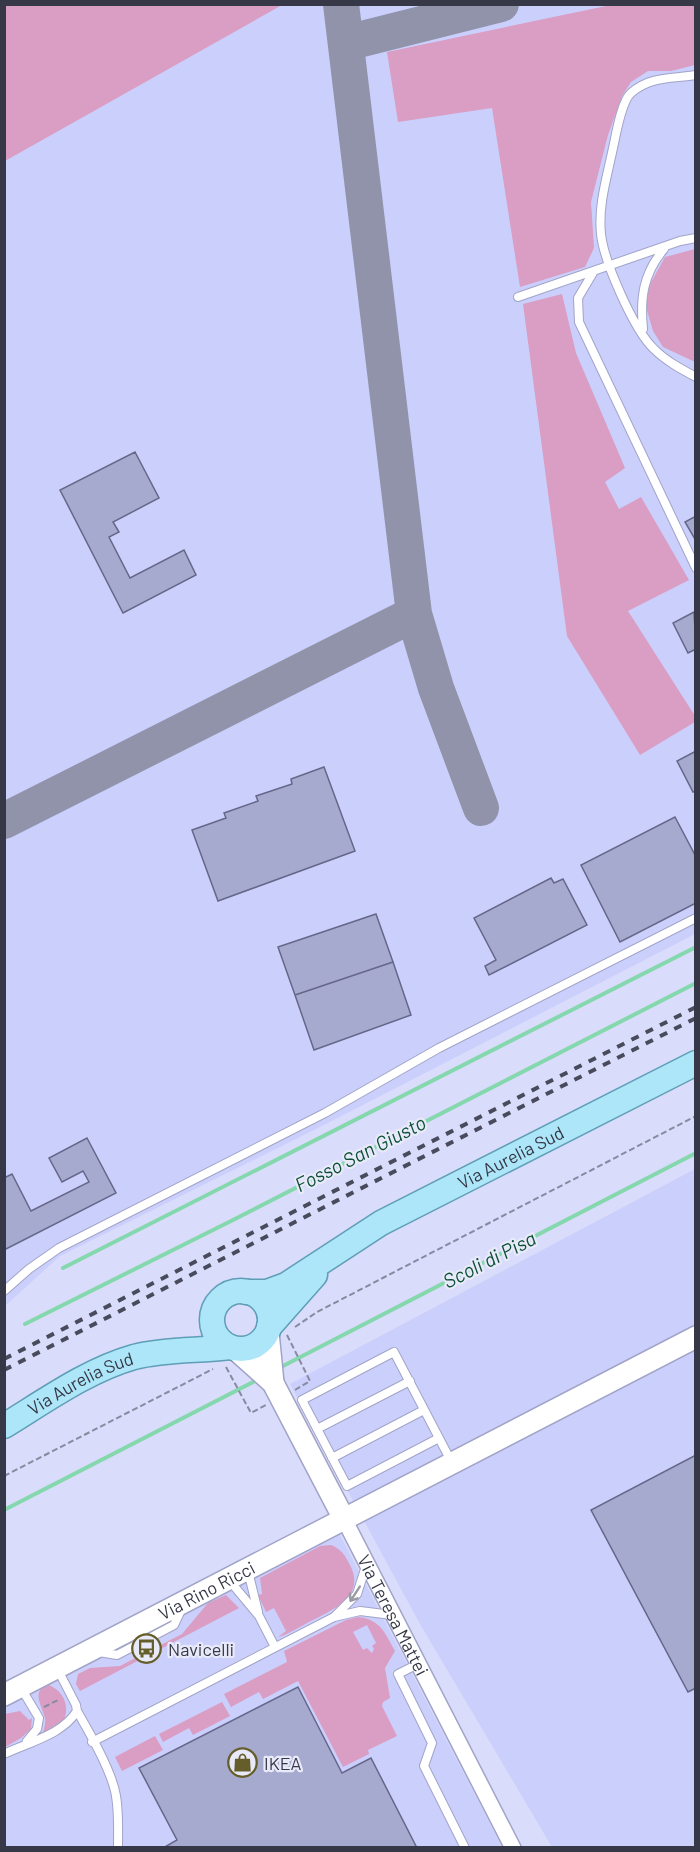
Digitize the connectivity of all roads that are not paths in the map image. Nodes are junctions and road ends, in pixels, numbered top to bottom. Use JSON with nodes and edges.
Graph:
{"nodes":[{"id":1,"x":696,"y":75,"type":"edge"},
{"id":2,"x":696,"y":238,"type":"edge"},
{"id":3,"x":665,"y":248,"type":"junction"},
{"id":4,"x":610,"y":266,"type":"junction"},
{"id":5,"x":594,"y":271,"type":"junction"},
{"id":6,"x":518,"y":297,"type":"dead end"},
{"id":7,"x":643,"y":333,"type":"junction"},
{"id":8,"x":696,"y":377,"type":"edge"},
{"id":9,"x":696,"y":568,"type":"edge"},
{"id":10,"x":696,"y":918,"type":"edge"},
{"id":11,"x":696,"y":1063,"type":"edge"},
{"id":12,"x":329,"y":1258,"type":"junction"},
{"id":13,"x":4,"y":1291,"type":"edge"},
{"id":14,"x":246,"y":1292,"type":"junction"},
{"id":15,"x":215,"y":1307,"type":"junction"},
{"id":16,"x":269,"y":1330,"type":"junction"},
{"id":17,"x":696,"y":1338,"type":"edge"},
{"id":18,"x":232,"y":1348,"type":"junction"},
{"id":19,"x":164,"y":1352,"type":"junction"},
{"id":20,"x":410,"y":1381,"type":"junction"},
{"id":21,"x":279,"y":1392,"type":"junction"},
{"id":22,"x":424,"y":1410,"type":"junction"},
{"id":23,"x":4,"y":1426,"type":"edge"},
{"id":24,"x":317,"y":1430,"type":"junction"},
{"id":25,"x":439,"y":1438,"type":"junction"},
{"id":26,"x":332,"y":1458,"type":"junction"},
{"id":27,"x":452,"y":1463,"type":"junction"},
{"id":28,"x":344,"y":1519,"type":"junction"},
{"id":29,"x":366,"y":1564,"type":"junction"},
{"id":30,"x":248,"y":1570,"type":"junction"},
{"id":31,"x":228,"y":1579,"type":"junction"},
{"id":32,"x":393,"y":1615,"type":"junction"},
{"id":33,"x":259,"y":1616,"type":"junction"},
{"id":34,"x":334,"y":1617,"type":"junction"},
{"id":35,"x":275,"y":1647,"type":"junction"},
{"id":36,"x":418,"y":1664,"type":"junction"},
{"id":37,"x":58,"y":1668,"type":"junction"},
{"id":38,"x":13,"y":1691,"type":"edge"},
{"id":39,"x":77,"y":1711,"type":"junction"},
{"id":40,"x":92,"y":1742,"type":"junction"},
{"id":41,"x":24,"y":1744,"type":"junction"},
{"id":42,"x":4,"y":1754,"type":"edge"},
{"id":43,"x":118,"y":1848,"type":"edge"},
{"id":44,"x":465,"y":1848,"type":"edge"},
{"id":45,"x":513,"y":1848,"type":"edge"}],
"edges":[{"from":1,"to":4,"type":"lane"},
{"from":2,"to":3,"type":"lane"},
{"from":3,"to":4,"type":"lane"},
{"from":3,"to":7,"type":"lane"},
{"from":4,"to":5,"type":"lane"},
{"from":4,"to":7,"type":"lane"},
{"from":5,"to":6,"type":"lane"},
{"from":5,"to":9,"type":"lane"},
{"from":7,"to":8,"type":"lane"},
{"from":10,"to":13,"type":"lane"},
{"from":11,"to":12,"type":"main road","name":"Via Aurelia Sud"},
{"from":12,"to":14,"type":"main road"},
{"from":12,"to":16,"type":"main road"},
{"from":14,"to":15,"type":"main road"},
{"from":14,"to":16,"type":"main road"},
{"from":15,"to":18,"type":"main road"},
{"from":15,"to":19,"type":"main road"},
{"from":16,"to":18,"type":"main road"},
{"from":16,"to":21,"type":"street"},
{"from":17,"to":27,"type":"street","name":"Via Rino Ricci"},
{"from":18,"to":19,"type":"main road"},
{"from":18,"to":21,"type":"street"},
{"from":19,"to":23,"type":"main road","name":"Via Aurelia Sud"},
{"from":20,"to":22,"type":"lane"},
{"from":20,"to":24,"type":"lane"},
{"from":20,"to":24,"type":"lane"},
{"from":21,"to":28,"type":"street","name":"Via Teresa Mattei"},
{"from":22,"to":25,"type":"lane"},
{"from":22,"to":26,"type":"lane"},
{"from":24,"to":26,"type":"lane"},
{"from":25,"to":26,"type":"lane"},
{"from":25,"to":27,"type":"lane"},
{"from":27,"to":28,"type":"street","name":"Via Rino Ricci"},
{"from":28,"to":29,"type":"street","name":"Via Teresa Mattei"},
{"from":28,"to":30,"type":"street","name":"Via Rino Ricci"},
{"from":29,"to":32,"type":"street","name":"Via Teresa Mattei"},
{"from":29,"to":34,"type":"lane","one_way":true},
{"from":30,"to":31,"type":"street","name":"Via Rino Ricci"},
{"from":30,"to":33,"type":"lane"},
{"from":31,"to":33,"type":"lane"},
{"from":31,"to":37,"type":"street","name":"Via Rino Ricci"},
{"from":32,"to":34,"type":"lane"},
{"from":32,"to":36,"type":"street","name":"Via Teresa Mattei"},
{"from":33,"to":35,"type":"lane"},
{"from":34,"to":35,"type":"lane"},
{"from":35,"to":40,"type":"lane"},
{"from":36,"to":44,"type":"lane"},
{"from":36,"to":45,"type":"street","name":"Via Teresa Mattei"},
{"from":37,"to":38,"type":"street","name":"Via Rino Ricci"},
{"from":37,"to":39,"type":"lane"},
{"from":38,"to":41,"type":"lane"},
{"from":39,"to":40,"type":"lane"},
{"from":39,"to":41,"type":"lane"},
{"from":40,"to":43,"type":"lane"},
{"from":41,"to":42,"type":"lane"}]}
